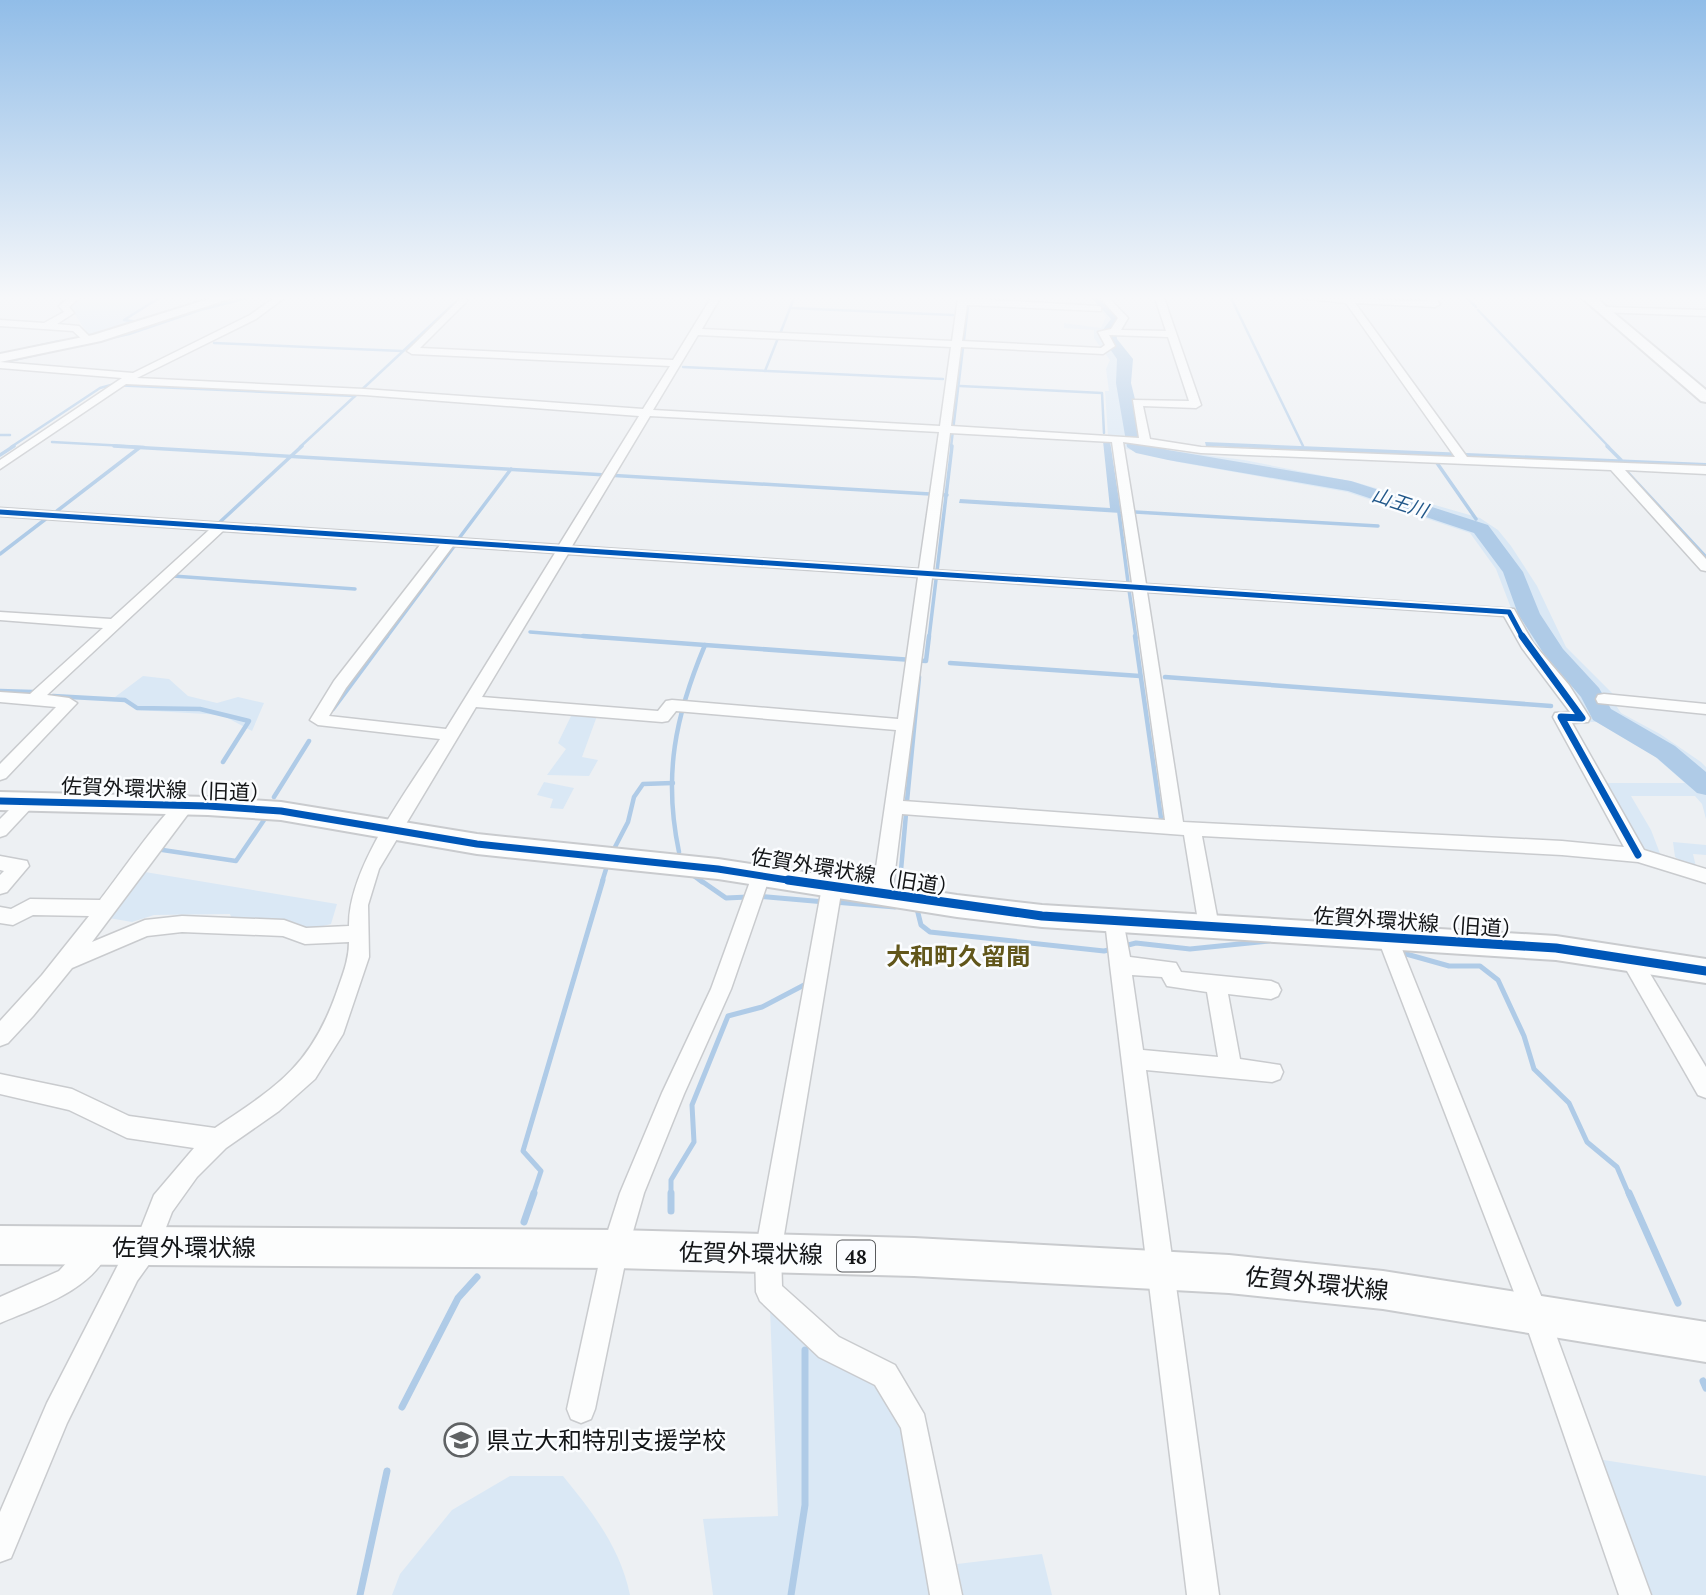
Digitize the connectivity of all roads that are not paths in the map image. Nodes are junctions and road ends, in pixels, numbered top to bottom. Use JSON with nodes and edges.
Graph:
{"nodes":[{"id":1,"x":74,"y":372,"type":"edge"},
{"id":2,"x":140,"y":372,"type":"edge"},
{"id":3,"x":670,"y":372,"type":"edge"},
{"id":4,"x":952,"y":372,"type":"edge"},
{"id":5,"x":1185,"y":372,"type":"edge"},
{"id":6,"x":1399,"y":372,"type":"edge"},
{"id":7,"x":1676,"y":372,"type":"edge"},
{"id":8,"x":129,"y":378,"type":"junction"},
{"id":9,"x":1706,"y":398,"type":"edge"},
{"id":10,"x":646,"y":413,"type":"junction"},
{"id":11,"x":944,"y":429,"type":"junction"},
{"id":12,"x":1120,"y":439,"type":"junction"},
{"id":13,"x":1145,"y":441,"type":"junction"},
{"id":14,"x":1459,"y":456,"type":"junction"},
{"id":15,"x":0,"y":465,"type":"edge"},
{"id":16,"x":1615,"y":467,"type":"junction"},
{"id":17,"x":1706,"y":470,"type":"edge"},
{"id":18,"x":0,"y":512,"type":"edge"},
{"id":19,"x":221,"y":526,"type":"junction"},
{"id":20,"x":450,"y":541,"type":"junction"},
{"id":21,"x":565,"y":549,"type":"junction"},
{"id":22,"x":1706,"y":567,"type":"edge"},
{"id":23,"x":925,"y":572,"type":"junction"},
{"id":24,"x":1140,"y":587,"type":"junction"},
{"id":25,"x":0,"y":616,"type":"edge"},
{"id":26,"x":114,"y":624,"type":"junction"},
{"id":27,"x":0,"y":697,"type":"edge"},
{"id":28,"x":34,"y":699,"type":"junction"},
{"id":29,"x":1604,"y":699,"type":"dead end"},
{"id":30,"x":472,"y":701,"type":"junction"},
{"id":31,"x":1706,"y":709,"type":"edge"},
{"id":32,"x":903,"y":725,"type":"junction"},
{"id":33,"x":452,"y":735,"type":"junction"},
{"id":34,"x":0,"y":774,"type":"edge"},
{"id":35,"x":0,"y":801,"type":"edge"},
{"id":36,"x":28,"y":802,"type":"junction"},
{"id":37,"x":185,"y":805,"type":"junction"},
{"id":38,"x":893,"y":807,"type":"junction"},
{"id":39,"x":1183,"y":827,"type":"junction"},
{"id":40,"x":395,"y":829,"type":"junction"},
{"id":41,"x":0,"y":830,"type":"edge"},
{"id":42,"x":1638,"y":855,"type":"junction"},
{"id":43,"x":0,"y":863,"type":"edge"},
{"id":44,"x":1706,"y":876,"type":"edge"},
{"id":45,"x":0,"y":887,"type":"edge"},
{"id":46,"x":757,"y":889,"type":"junction"},
{"id":47,"x":882,"y":895,"type":"junction"},
{"id":48,"x":830,"y":897,"type":"junction"},
{"id":49,"x":105,"y":908,"type":"junction"},
{"id":50,"x":0,"y":915,"type":"edge"},
{"id":51,"x":1209,"y":927,"type":"junction"},
{"id":52,"x":359,"y":933,"type":"junction"},
{"id":53,"x":1118,"y":945,"type":"junction"},
{"id":54,"x":1393,"y":950,"type":"junction"},
{"id":55,"x":1630,"y":958,"type":"junction"},
{"id":56,"x":64,"y":961,"type":"junction"},
{"id":57,"x":1706,"y":971,"type":"edge"},
{"id":58,"x":1216,"y":984,"type":"junction"},
{"id":59,"x":1271,"y":990,"type":"dead end"},
{"id":60,"x":0,"y":1036,"type":"edge"},
{"id":61,"x":1133,"y":1059,"type":"junction"},
{"id":62,"x":1231,"y":1069,"type":"junction"},
{"id":63,"x":1272,"y":1072,"type":"dead end"},
{"id":64,"x":0,"y":1084,"type":"edge"},
{"id":65,"x":1706,"y":1088,"type":"edge"},
{"id":66,"x":218,"y":1140,"type":"junction"},
{"id":67,"x":0,"y":1245,"type":"edge"},
{"id":68,"x":98,"y":1246,"type":"junction"},
{"id":69,"x":146,"y":1247,"type":"junction"},
{"id":70,"x":615,"y":1250,"type":"junction"},
{"id":71,"x":768,"y":1253,"type":"junction"},
{"id":72,"x":1161,"y":1270,"type":"junction"},
{"id":73,"x":0,"y":1310,"type":"edge"},
{"id":74,"x":1535,"y":1313,"type":"junction"},
{"id":75,"x":1706,"y":1342,"type":"edge"},
{"id":76,"x":581,"y":1409,"type":"dead end"},
{"id":77,"x":0,"y":1547,"type":"edge"},
{"id":78,"x":946,"y":1595,"type":"edge"},
{"id":79,"x":1203,"y":1595,"type":"edge"},
{"id":80,"x":1635,"y":1595,"type":"edge"}],
"edges":[{"from":1,"to":8,"type":"street"},
{"from":2,"to":8,"type":"street"},
{"from":3,"to":10,"type":"street"},
{"from":4,"to":11,"type":"street"},
{"from":5,"to":13,"type":"street"},
{"from":6,"to":14,"type":"street"},
{"from":7,"to":9,"type":"street"},
{"from":8,"to":10,"type":"street"},
{"from":8,"to":15,"type":"street"},
{"from":10,"to":11,"type":"street"},
{"from":10,"to":21,"type":"street"},
{"from":11,"to":12,"type":"street"},
{"from":11,"to":23,"type":"street"},
{"from":12,"to":13,"type":"street"},
{"from":12,"to":24,"type":"street"},
{"from":13,"to":14,"type":"street"},
{"from":14,"to":16,"type":"street"},
{"from":16,"to":17,"type":"street"},
{"from":16,"to":22,"type":"street"},
{"from":18,"to":19,"type":"street"},
{"from":19,"to":20,"type":"street"},
{"from":19,"to":26,"type":"street"},
{"from":20,"to":21,"type":"street"},
{"from":20,"to":33,"type":"street"},
{"from":21,"to":23,"type":"street"},
{"from":21,"to":30,"type":"street"},
{"from":23,"to":24,"type":"street"},
{"from":23,"to":32,"type":"street"},
{"from":24,"to":39,"type":"street"},
{"from":24,"to":42,"type":"street"},
{"from":25,"to":26,"type":"street"},
{"from":26,"to":28,"type":"street"},
{"from":27,"to":28,"type":"street"},
{"from":28,"to":34,"type":"street"},
{"from":29,"to":31,"type":"street"},
{"from":30,"to":32,"type":"street"},
{"from":30,"to":33,"type":"street"},
{"from":32,"to":38,"type":"street"},
{"from":33,"to":40,"type":"street"},
{"from":35,"to":36,"type":"street","name":"佐賀外環状線（旧道）"},
{"from":36,"to":37,"type":"street","name":"佐賀外環状線（旧道）"},
{"from":36,"to":41,"type":"street"},
{"from":37,"to":40,"type":"street","name":"佐賀外環状線（旧道）"},
{"from":37,"to":49,"type":"street"},
{"from":38,"to":39,"type":"street"},
{"from":38,"to":47,"type":"street"},
{"from":39,"to":42,"type":"street"},
{"from":39,"to":51,"type":"street"},
{"from":40,"to":46,"type":"street","name":"佐賀外環状線（旧道）"},
{"from":40,"to":52,"type":"street"},
{"from":42,"to":44,"type":"street"},
{"from":43,"to":45,"type":"street"},
{"from":46,"to":48,"type":"street","name":"佐賀外環状線（旧道）"},
{"from":46,"to":70,"type":"street"},
{"from":47,"to":48,"type":"street","name":"佐賀外環状線（旧道）"},
{"from":47,"to":53,"type":"street","name":"佐賀外環状線（旧道）"},
{"from":48,"to":71,"type":"street"},
{"from":49,"to":50,"type":"street"},
{"from":49,"to":56,"type":"street"},
{"from":51,"to":53,"type":"street","name":"佐賀外環状線（旧道）"},
{"from":51,"to":54,"type":"street","name":"佐賀外環状線（旧道）"},
{"from":52,"to":56,"type":"street"},
{"from":52,"to":66,"type":"street"},
{"from":53,"to":58,"type":"street"},
{"from":53,"to":61,"type":"street"},
{"from":54,"to":55,"type":"street","name":"佐賀外環状線（旧道）"},
{"from":54,"to":74,"type":"street"},
{"from":55,"to":57,"type":"street","name":"佐賀外環状線（旧道）"},
{"from":55,"to":65,"type":"street"},
{"from":56,"to":60,"type":"street"},
{"from":58,"to":59,"type":"street"},
{"from":58,"to":62,"type":"street"},
{"from":61,"to":62,"type":"street"},
{"from":61,"to":72,"type":"street"},
{"from":62,"to":63,"type":"street"},
{"from":64,"to":66,"type":"street"},
{"from":66,"to":69,"type":"street"},
{"from":67,"to":68,"type":"main road","name":"佐賀外環状線","number":"48"},
{"from":68,"to":69,"type":"main road","name":"佐賀外環状線","number":"48"},
{"from":68,"to":73,"type":"street"},
{"from":69,"to":70,"type":"main road","name":"佐賀外環状線","number":"48"},
{"from":69,"to":77,"type":"street"},
{"from":70,"to":71,"type":"main road","name":"佐賀外環状線","number":"48"},
{"from":70,"to":76,"type":"street"},
{"from":71,"to":72,"type":"main road","name":"佐賀外環状線","number":"48"},
{"from":71,"to":78,"type":"street"},
{"from":72,"to":74,"type":"main road","name":"佐賀外環状線","number":"48"},
{"from":72,"to":79,"type":"street"},
{"from":74,"to":75,"type":"main road","name":"佐賀外環状線","number":"48"},
{"from":74,"to":80,"type":"street"}]}
